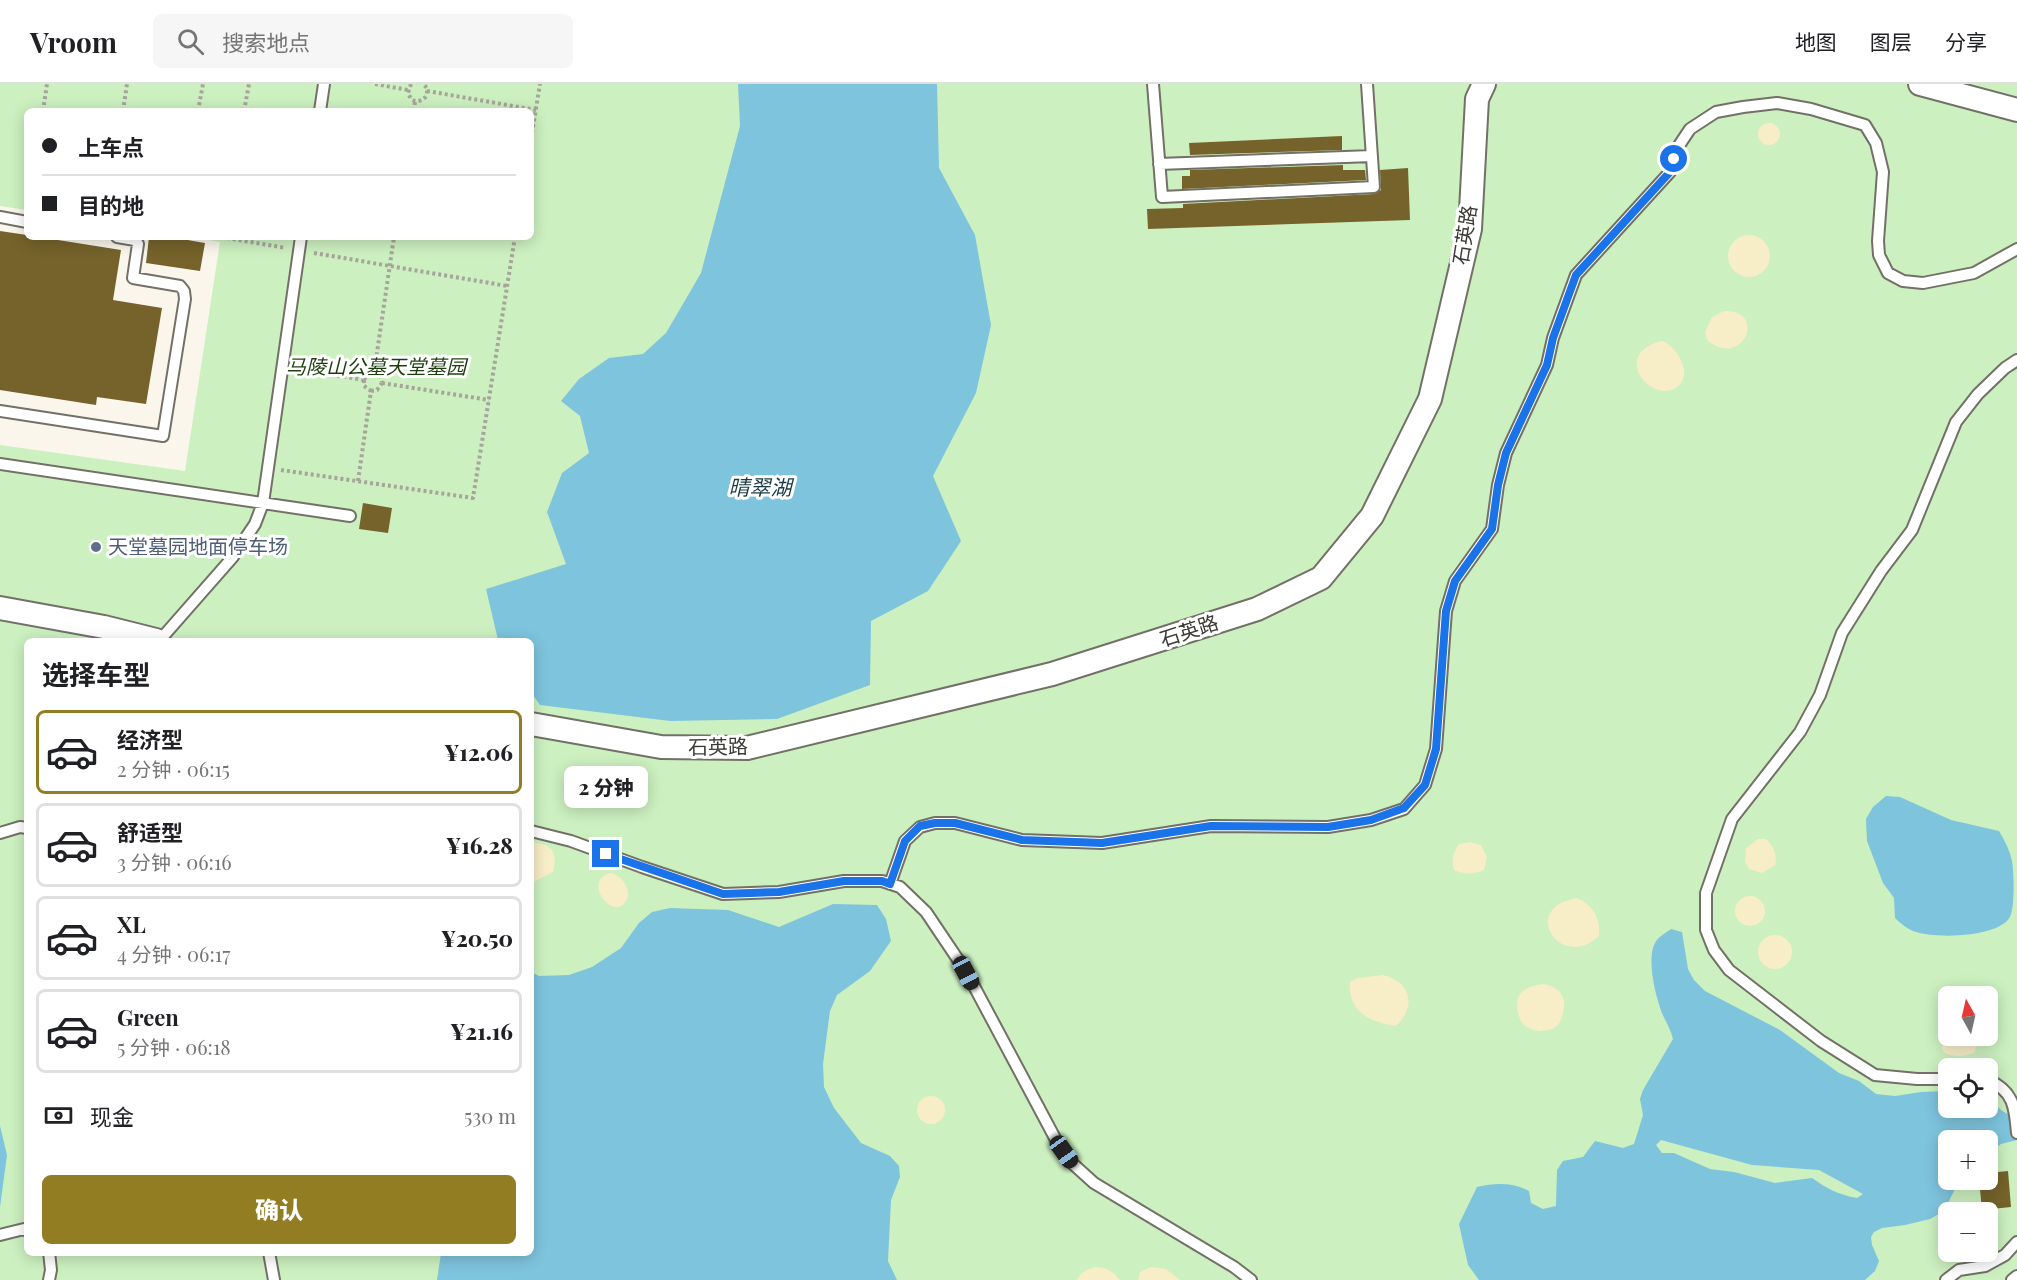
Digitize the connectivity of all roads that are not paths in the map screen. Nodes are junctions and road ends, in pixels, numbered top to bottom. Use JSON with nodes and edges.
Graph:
{"nodes":[{"id":1,"x":324,"y":84,"type":"edge"},
{"id":2,"x":1153,"y":84,"type":"edge"},
{"id":3,"x":1367,"y":84,"type":"edge"},
{"id":4,"x":1484,"y":84,"type":"edge"},
{"id":5,"x":1920,"y":84,"type":"edge"},
{"id":6,"x":320,"y":108,"type":"edge"},
{"id":7,"x":2017,"y":110,"type":"edge"},
{"id":8,"x":1372,"y":156,"type":"junction"},
{"id":9,"x":1159,"y":164,"type":"junction"},
{"id":10,"x":0,"y":218,"type":"edge"},
{"id":11,"x":24,"y":222,"type":"edge"},
{"id":12,"x":135,"y":240,"type":"edge"},
{"id":13,"x":302,"y":240,"type":"edge"},
{"id":14,"x":2017,"y":249,"type":"edge"},
{"id":15,"x":2017,"y":360,"type":"edge"},
{"id":16,"x":0,"y":411,"type":"edge"},
{"id":17,"x":0,"y":464,"type":"edge"},
{"id":18,"x":263,"y":503,"type":"junction"},
{"id":19,"x":350,"y":516,"type":"dead end"},
{"id":20,"x":0,"y":608,"type":"edge"},
{"id":21,"x":150,"y":638,"type":"edge"},
{"id":22,"x":160,"y":638,"type":"edge"},
{"id":23,"x":534,"y":725,"type":"edge"},
{"id":24,"x":24,"y":828,"type":"edge"},
{"id":25,"x":534,"y":832,"type":"edge"},
{"id":26,"x":0,"y":833,"type":"edge"},
{"id":27,"x":890,"y":884,"type":"junction"},
{"id":28,"x":1938,"y":1078,"type":"edge"},
{"id":29,"x":1998,"y":1086,"type":"edge"},
{"id":30,"x":2017,"y":1133,"type":"edge"},
{"id":31,"x":24,"y":1229,"type":"edge"},
{"id":32,"x":0,"y":1235,"type":"edge"},
{"id":33,"x":2017,"y":1242,"type":"edge"},
{"id":34,"x":49,"y":1256,"type":"edge"},
{"id":35,"x":270,"y":1256,"type":"edge"},
{"id":36,"x":2017,"y":1276,"type":"edge"},
{"id":37,"x":49,"y":1280,"type":"edge"},
{"id":38,"x":274,"y":1280,"type":"edge"},
{"id":39,"x":1251,"y":1280,"type":"edge"},
{"id":40,"x":1946,"y":1280,"type":"edge"},
{"id":41,"x":2012,"y":1280,"type":"edge"}],
"edges":[{"from":1,"to":6,"type":"lane"},
{"from":2,"to":9,"type":"lane"},
{"from":3,"to":8,"type":"lane"},
{"from":4,"to":23,"type":"street","name":"石英路"},
{"from":5,"to":7,"type":"street"},
{"from":8,"to":9,"type":"lane"},
{"from":8,"to":9,"type":"lane"},
{"from":10,"to":11,"type":"lane"},
{"from":12,"to":16,"type":"lane"},
{"from":13,"to":18,"type":"lane"},
{"from":14,"to":27,"type":"lane"},
{"from":15,"to":28,"type":"lane"},
{"from":17,"to":18,"type":"lane"},
{"from":18,"to":19,"type":"lane"},
{"from":18,"to":22,"type":"lane"},
{"from":20,"to":21,"type":"street"},
{"from":24,"to":26,"type":"lane"},
{"from":25,"to":27,"type":"lane"},
{"from":27,"to":39,"type":"lane"},
{"from":29,"to":30,"type":"lane"},
{"from":31,"to":32,"type":"lane"},
{"from":33,"to":40,"type":"lane"},
{"from":34,"to":37,"type":"lane"},
{"from":35,"to":38,"type":"lane"},
{"from":36,"to":41,"type":"lane"}]}
